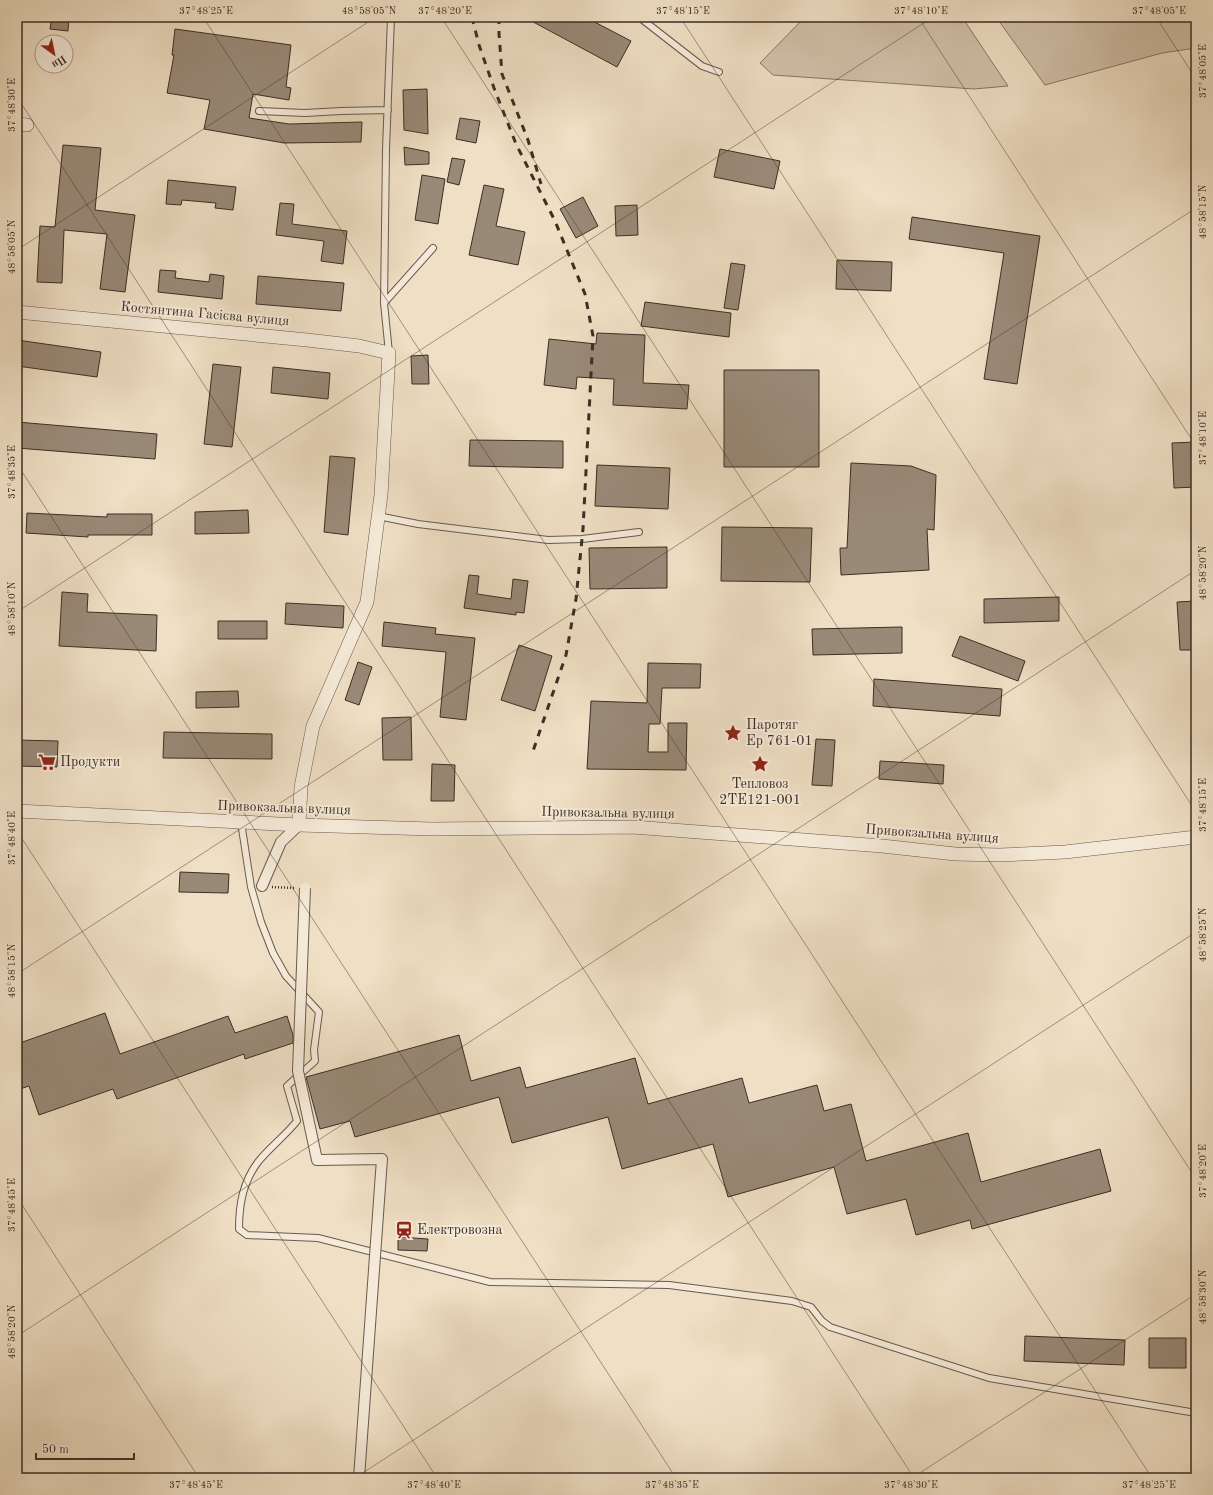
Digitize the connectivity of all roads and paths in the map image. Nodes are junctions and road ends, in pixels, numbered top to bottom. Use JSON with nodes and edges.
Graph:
{"nodes":[{"id":1,"x":391,"y":17,"type":"edge"},
{"id":2,"x":639,"y":17,"type":"edge"},
{"id":3,"x":719,"y":72,"type":"dead end"},
{"id":4,"x":388,"y":110,"type":"junction"},
{"id":5,"x":260,"y":111,"type":"dead end"},
{"id":6,"x":433,"y":248,"type":"dead end"},
{"id":7,"x":384,"y":303,"type":"junction"},
{"id":8,"x":17,"y":312,"type":"edge"},
{"id":9,"x":390,"y":353,"type":"junction"},
{"id":10,"x":378,"y":516,"type":"junction"},
{"id":11,"x":639,"y":532,"type":"dead end"},
{"id":12,"x":17,"y":811,"type":"edge"},
{"id":13,"x":241,"y":822,"type":"junction"},
{"id":14,"x":299,"y":826,"type":"junction"},
{"id":15,"x":1196,"y":837,"type":"edge"},
{"id":16,"x":262,"y":886,"type":"joint"},
{"id":17,"x":305,"y":888,"type":"joint"},
{"id":18,"x":1196,"y":1413,"type":"edge"},
{"id":19,"x":359,"y":1478,"type":"edge"}],
"edges":[{"from":1,"to":4,"type":"lane"},
{"from":2,"to":3,"type":"lane"},
{"from":4,"to":5,"type":"lane"},
{"from":4,"to":7,"type":"lane"},
{"from":6,"to":7,"type":"lane"},
{"from":7,"to":9,"type":"lane"},
{"from":8,"to":9,"type":"street","name":"Костянтина Гасієва вулиця"},
{"from":9,"to":10,"type":"street"},
{"from":10,"to":11,"type":"lane"},
{"from":10,"to":14,"type":"street"},
{"from":12,"to":13,"type":"street","name":"Привокзальна вулиця"},
{"from":13,"to":14,"type":"street","name":"Привокзальна вулиця"},
{"from":13,"to":18,"type":"lane"},
{"from":14,"to":15,"type":"street","name":"Привокзальна вулиця"},
{"from":14,"to":16,"type":"street"},
{"from":16,"to":17,"type":"path"},
{"from":17,"to":19,"type":"street","bridge":true}]}
